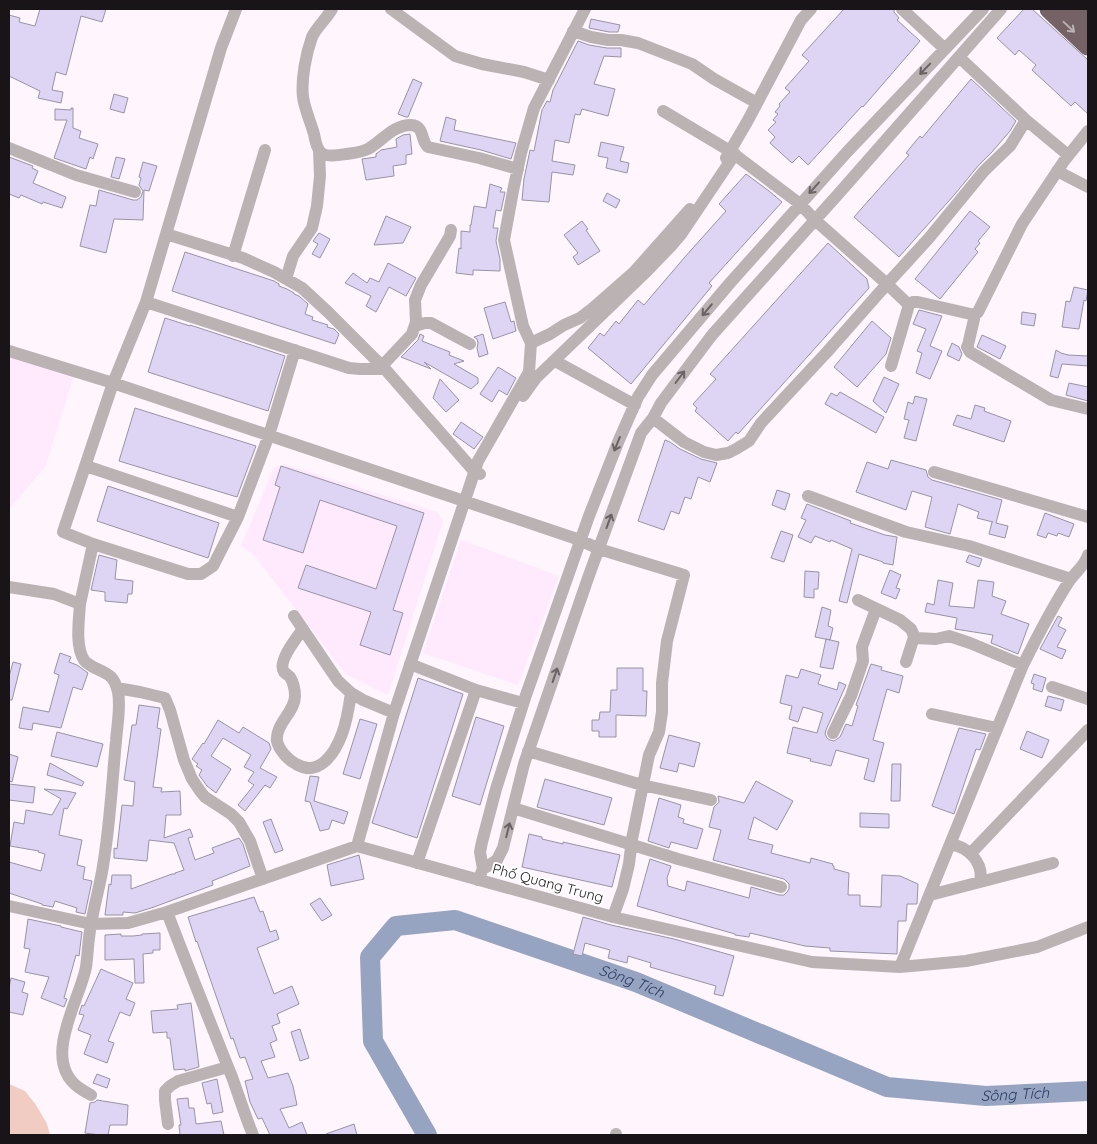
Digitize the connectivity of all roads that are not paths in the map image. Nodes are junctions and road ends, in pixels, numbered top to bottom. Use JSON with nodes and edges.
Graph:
{"nodes":[{"id":1,"x":236,"y":9,"type":"edge"},
{"id":2,"x":332,"y":9,"type":"edge"},
{"id":3,"x":390,"y":9,"type":"edge"},
{"id":4,"x":585,"y":9,"type":"edge"},
{"id":5,"x":811,"y":9,"type":"edge"},
{"id":6,"x":902,"y":9,"type":"edge"},
{"id":7,"x":983,"y":9,"type":"edge"},
{"id":8,"x":1002,"y":9,"type":"edge"},
{"id":9,"x":1049,"y":9,"type":"edge"},
{"id":10,"x":1073,"y":9,"type":"edge"},
{"id":11,"x":1088,"y":23,"type":"edge"},
{"id":12,"x":574,"y":31,"type":"junction"},
{"id":13,"x":1088,"y":46,"type":"edge"},
{"id":14,"x":945,"y":48,"type":"junction"},
{"id":15,"x":959,"y":57,"type":"junction"},
{"id":16,"x":548,"y":80,"type":"junction"},
{"id":17,"x":757,"y":103,"type":"junction"},
{"id":18,"x":663,"y":111,"type":"dead end"},
{"id":19,"x":1026,"y":120,"type":"junction"},
{"id":20,"x":1088,"y":131,"type":"edge"},
{"id":21,"x":9,"y":148,"type":"edge"},
{"id":22,"x":266,"y":150,"type":"dead end"},
{"id":23,"x":319,"y":150,"type":"junction"},
{"id":24,"x":732,"y":153,"type":"junction"},
{"id":25,"x":1068,"y":155,"type":"junction"},
{"id":26,"x":518,"y":169,"type":"junction"},
{"id":27,"x":1057,"y":171,"type":"junction"},
{"id":28,"x":1088,"y":187,"type":"edge"},
{"id":29,"x":135,"y":192,"type":"dead end"},
{"id":30,"x":800,"y":204,"type":"junction"},
{"id":31,"x":815,"y":220,"type":"junction"},
{"id":32,"x":451,"y":230,"type":"dead end"},
{"id":33,"x":166,"y":234,"type":"junction"},
{"id":34,"x":233,"y":256,"type":"junction"},
{"id":35,"x":286,"y":279,"type":"junction"},
{"id":36,"x":887,"y":284,"type":"junction"},
{"id":37,"x":146,"y":302,"type":"junction"},
{"id":38,"x":909,"y":305,"type":"junction"},
{"id":39,"x":975,"y":314,"type":"junction"},
{"id":40,"x":415,"y":326,"type":"junction"},
{"id":41,"x":530,"y":343,"type":"junction"},
{"id":42,"x":470,"y":344,"type":"dead end"},
{"id":43,"x":9,"y":350,"type":"edge"},
{"id":44,"x":295,"y":350,"type":"junction"},
{"id":45,"x":555,"y":361,"type":"junction"},
{"id":46,"x":891,"y":366,"type":"dead end"},
{"id":47,"x":383,"y":367,"type":"junction"},
{"id":48,"x":113,"y":383,"type":"junction"},
{"id":49,"x":635,"y":405,"type":"junction"},
{"id":50,"x":1088,"y":409,"type":"edge"},
{"id":51,"x":653,"y":418,"type":"junction"},
{"id":52,"x":269,"y":435,"type":"junction"},
{"id":53,"x":86,"y":466,"type":"junction"},
{"id":54,"x":474,"y":471,"type":"junction"},
{"id":55,"x":934,"y":472,"type":"dead end"},
{"id":56,"x":808,"y":496,"type":"dead end"},
{"id":57,"x":464,"y":501,"type":"junction"},
{"id":58,"x":238,"y":517,"type":"junction"},
{"id":59,"x":1088,"y":517,"type":"edge"},
{"id":60,"x":580,"y":540,"type":"junction"},
{"id":61,"x":94,"y":544,"type":"junction"},
{"id":62,"x":599,"y":549,"type":"junction"},
{"id":63,"x":1088,"y":554,"type":"edge"},
{"id":64,"x":1071,"y":579,"type":"junction"},
{"id":65,"x":9,"y":587,"type":"edge"},
{"id":66,"x":858,"y":600,"type":"dead end"},
{"id":67,"x":80,"y":604,"type":"junction"},
{"id":68,"x":876,"y":609,"type":"junction"},
{"id":69,"x":294,"y":616,"type":"dead end"},
{"id":70,"x":303,"y":629,"type":"junction"},
{"id":71,"x":914,"y":637,"type":"junction"},
{"id":72,"x":906,"y":662,"type":"dead end"},
{"id":73,"x":410,"y":664,"type":"junction"},
{"id":74,"x":1023,"y":665,"type":"junction"},
{"id":75,"x":1052,"y":687,"type":"dead end"},
{"id":76,"x":117,"y":688,"type":"junction"},
{"id":77,"x":476,"y":690,"type":"junction"},
{"id":78,"x":351,"y":693,"type":"junction"},
{"id":79,"x":1088,"y":699,"type":"edge"},
{"id":80,"x":523,"y":703,"type":"junction"},
{"id":81,"x":394,"y":713,"type":"junction"},
{"id":82,"x":932,"y":714,"type":"dead end"},
{"id":83,"x":997,"y":728,"type":"junction"},
{"id":84,"x":1088,"y":730,"type":"edge"},
{"id":85,"x":833,"y":734,"type":"dead end"},
{"id":86,"x":528,"y":751,"type":"junction"},
{"id":87,"x":642,"y":785,"type":"junction"},
{"id":88,"x":711,"y":800,"type":"dead end"},
{"id":89,"x":513,"y":808,"type":"junction"},
{"id":90,"x":631,"y":844,"type":"junction"},
{"id":91,"x":950,"y":844,"type":"junction"},
{"id":92,"x":358,"y":846,"type":"junction"},
{"id":93,"x":971,"y":853,"type":"junction"},
{"id":94,"x":417,"y":863,"type":"junction"},
{"id":95,"x":1053,"y":864,"type":"dead end"},
{"id":96,"x":481,"y":874,"type":"junction"},
{"id":97,"x":263,"y":879,"type":"junction"},
{"id":98,"x":980,"y":882,"type":"junction"},
{"id":99,"x":781,"y":886,"type":"dead end"},
{"id":100,"x":930,"y":895,"type":"junction"},
{"id":101,"x":9,"y":906,"type":"edge"},
{"id":102,"x":167,"y":912,"type":"junction"},
{"id":103,"x":613,"y":917,"type":"junction"},
{"id":104,"x":91,"y":924,"type":"junction"},
{"id":105,"x":1088,"y":927,"type":"edge"},
{"id":106,"x":900,"y":967,"type":"junction"},
{"id":107,"x":228,"y":1067,"type":"junction"},
{"id":108,"x":91,"y":1095,"type":"dead end"},
{"id":109,"x":168,"y":1124,"type":"dead end"},
{"id":110,"x":253,"y":1135,"type":"edge"}],
"edges":[{"from":1,"to":33,"type":"street"},
{"from":2,"to":23,"type":"street"},
{"from":3,"to":16,"type":"street"},
{"from":4,"to":12,"type":"street"},
{"from":5,"to":17,"type":"street"},
{"from":6,"to":14,"type":"street"},
{"from":7,"to":14,"type":"street"},
{"from":8,"to":15,"type":"street"},
{"from":9,"to":13,"type":"highway","one_way":true},
{"from":10,"to":11,"type":"highway"},
{"from":12,"to":16,"type":"street"},
{"from":12,"to":17,"type":"street"},
{"from":14,"to":30,"type":"street","one_way":true},
{"from":15,"to":19,"type":"street"},
{"from":15,"to":31,"type":"street"},
{"from":16,"to":26,"type":"street"},
{"from":17,"to":24,"type":"street"},
{"from":18,"to":24,"type":"street"},
{"from":19,"to":25,"type":"street"},
{"from":19,"to":36,"type":"street"},
{"from":20,"to":25,"type":"street"},
{"from":21,"to":29,"type":"street"},
{"from":22,"to":34,"type":"street"},
{"from":23,"to":26,"type":"street"},
{"from":23,"to":35,"type":"street"},
{"from":24,"to":30,"type":"street"},
{"from":24,"to":41,"type":"street"},
{"from":24,"to":45,"type":"street"},
{"from":25,"to":27,"type":"street"},
{"from":26,"to":41,"type":"street"},
{"from":27,"to":28,"type":"street"},
{"from":27,"to":39,"type":"street"},
{"from":30,"to":31,"type":"street"},
{"from":30,"to":49,"type":"street","one_way":true},
{"from":31,"to":36,"type":"street"},
{"from":51,"to":31,"type":"street","one_way":true},
{"from":32,"to":40,"type":"street"},
{"from":33,"to":34,"type":"street"},
{"from":33,"to":37,"type":"street"},
{"from":34,"to":35,"type":"street"},
{"from":35,"to":47,"type":"street"},
{"from":36,"to":38,"type":"street"},
{"from":36,"to":51,"type":"street"},
{"from":37,"to":44,"type":"street"},
{"from":37,"to":48,"type":"street"},
{"from":38,"to":39,"type":"street"},
{"from":38,"to":46,"type":"street"},
{"from":39,"to":50,"type":"street"},
{"from":40,"to":42,"type":"street"},
{"from":40,"to":47,"type":"street"},
{"from":41,"to":54,"type":"street"},
{"from":43,"to":48,"type":"street"},
{"from":44,"to":47,"type":"street"},
{"from":44,"to":52,"type":"street"},
{"from":45,"to":49,"type":"street"},
{"from":45,"to":54,"type":"street"},
{"from":47,"to":54,"type":"street"},
{"from":48,"to":52,"type":"street"},
{"from":48,"to":53,"type":"street"},
{"from":49,"to":60,"type":"street","one_way":true},
{"from":62,"to":51,"type":"street","one_way":true},
{"from":52,"to":57,"type":"street"},
{"from":52,"to":58,"type":"street"},
{"from":53,"to":58,"type":"street"},
{"from":53,"to":61,"type":"street"},
{"from":54,"to":57,"type":"street"},
{"from":55,"to":59,"type":"street"},
{"from":56,"to":64,"type":"street"},
{"from":57,"to":60,"type":"street"},
{"from":57,"to":73,"type":"street"},
{"from":58,"to":61,"type":"street"},
{"from":60,"to":62,"type":"street"},
{"from":60,"to":80,"type":"street"},
{"from":61,"to":67,"type":"street"},
{"from":86,"to":62,"type":"street","one_way":true},
{"from":62,"to":87,"type":"street"},
{"from":63,"to":64,"type":"street"},
{"from":64,"to":74,"type":"street"},
{"from":65,"to":67,"type":"street"},
{"from":66,"to":68,"type":"street"},
{"from":67,"to":76,"type":"street"},
{"from":68,"to":71,"type":"street"},
{"from":68,"to":85,"type":"street"},
{"from":69,"to":70,"type":"street"},
{"from":70,"to":78,"type":"street"},
{"from":70,"to":78,"type":"street"},
{"from":71,"to":72,"type":"street"},
{"from":71,"to":74,"type":"street"},
{"from":73,"to":77,"type":"street"},
{"from":73,"to":81,"type":"street"},
{"from":74,"to":83,"type":"street"},
{"from":75,"to":79,"type":"street"},
{"from":76,"to":97,"type":"street"},
{"from":76,"to":104,"type":"street"},
{"from":77,"to":80,"type":"street"},
{"from":77,"to":94,"type":"street"},
{"from":78,"to":81,"type":"street"},
{"from":80,"to":96,"type":"street"},
{"from":81,"to":92,"type":"street"},
{"from":82,"to":83,"type":"street"},
{"from":83,"to":91,"type":"street"},
{"from":84,"to":93,"type":"street"},
{"from":86,"to":87,"type":"street"},
{"from":86,"to":89,"type":"street"},
{"from":87,"to":88,"type":"street"},
{"from":87,"to":90,"type":"street"},
{"from":89,"to":90,"type":"street"},
{"from":96,"to":89,"type":"street","one_way":true},
{"from":90,"to":99,"type":"street"},
{"from":90,"to":103,"type":"street"},
{"from":91,"to":93,"type":"street"},
{"from":91,"to":100,"type":"street"},
{"from":92,"to":94,"type":"street","name":"Phố Quang Trung"},
{"from":92,"to":97,"type":"street"},
{"from":93,"to":98,"type":"street"},
{"from":94,"to":96,"type":"street","name":"Phố Quang Trung"},
{"from":95,"to":98,"type":"street"},
{"from":96,"to":103,"type":"street","name":"Phố Quang Trung"},
{"from":97,"to":102,"type":"street"},
{"from":98,"to":100,"type":"street"},
{"from":100,"to":106,"type":"street"},
{"from":101,"to":104,"type":"street"},
{"from":102,"to":104,"type":"street"},
{"from":102,"to":107,"type":"street"},
{"from":103,"to":106,"type":"street","name":"Phố Quang Trung"},
{"from":104,"to":108,"type":"street"},
{"from":105,"to":106,"type":"street","name":"Phố Quang Trung"},
{"from":107,"to":109,"type":"street"},
{"from":107,"to":110,"type":"street"}]}
